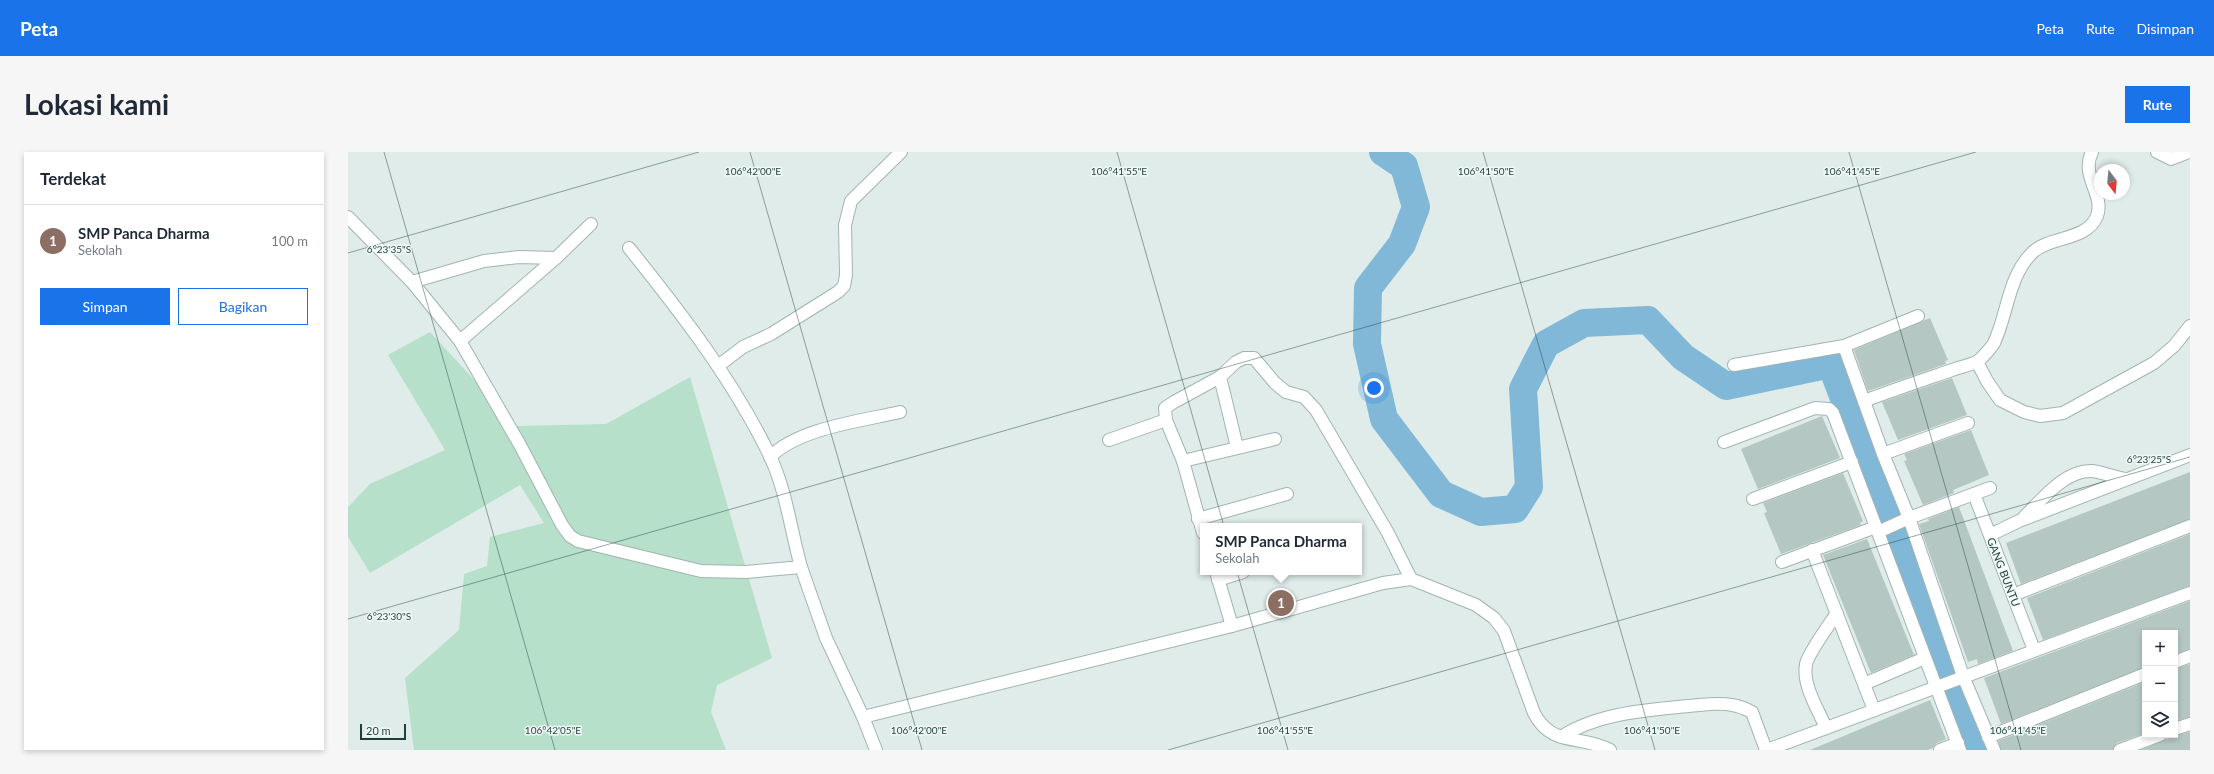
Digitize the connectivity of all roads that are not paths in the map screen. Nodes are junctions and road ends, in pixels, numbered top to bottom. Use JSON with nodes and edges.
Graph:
{"nodes":[{"id":1,"x":901,"y":152,"type":"edge"},
{"id":2,"x":2092,"y":152,"type":"edge"},
{"id":3,"x":2157,"y":152,"type":"edge"},
{"id":4,"x":2189,"y":152,"type":"edge"},
{"id":5,"x":348,"y":217,"type":"edge"},
{"id":6,"x":591,"y":224,"type":"dead end"},
{"id":7,"x":629,"y":248,"type":"dead end"},
{"id":8,"x":556,"y":258,"type":"junction"},
{"id":9,"x":412,"y":282,"type":"junction"},
{"id":10,"x":1918,"y":316,"type":"dead end"},
{"id":11,"x":2190,"y":326,"type":"edge"},
{"id":12,"x":460,"y":341,"type":"junction"},
{"id":13,"x":1844,"y":346,"type":"junction"},
{"id":14,"x":1978,"y":362,"type":"junction"},
{"id":15,"x":1734,"y":365,"type":"dead end"},
{"id":16,"x":718,"y":366,"type":"junction"},
{"id":17,"x":1220,"y":377,"type":"junction"},
{"id":18,"x":1864,"y":401,"type":"junction"},
{"id":19,"x":900,"y":412,"type":"dead end"},
{"id":20,"x":1166,"y":420,"type":"junction"},
{"id":21,"x":1968,"y":423,"type":"dead end"},
{"id":22,"x":1275,"y":439,"type":"dead end"},
{"id":23,"x":1109,"y":440,"type":"dead end"},
{"id":24,"x":1724,"y":442,"type":"dead end"},
{"id":25,"x":1237,"y":447,"type":"junction"},
{"id":26,"x":1883,"y":454,"type":"junction"},
{"id":27,"x":2190,"y":455,"type":"edge"},
{"id":28,"x":770,"y":457,"type":"junction"},
{"id":29,"x":1183,"y":461,"type":"junction"},
{"id":30,"x":1852,"y":462,"type":"junction"},
{"id":31,"x":2125,"y":479,"type":"junction"},
{"id":32,"x":1990,"y":488,"type":"dead end"},
{"id":33,"x":1287,"y":494,"type":"dead end"},
{"id":34,"x":1974,"y":494,"type":"junction"},
{"id":35,"x":1753,"y":499,"type":"dead end"},
{"id":36,"x":1198,"y":519,"type":"junction"},
{"id":37,"x":1905,"y":520,"type":"junction"},
{"id":38,"x":2019,"y":521,"type":"junction"},
{"id":39,"x":1200,"y":525,"type":"edge"},
{"id":40,"x":2190,"y":526,"type":"edge"},
{"id":41,"x":1878,"y":530,"type":"junction"},
{"id":42,"x":1990,"y":535,"type":"junction"},
{"id":43,"x":1812,"y":550,"type":"junction"},
{"id":44,"x":1782,"y":562,"type":"dead end"},
{"id":45,"x":801,"y":567,"type":"junction"},
{"id":46,"x":1217,"y":576,"type":"edge"},
{"id":47,"x":1411,"y":579,"type":"junction"},
{"id":48,"x":2190,"y":593,"type":"edge"},
{"id":49,"x":2012,"y":595,"type":"junction"},
{"id":50,"x":1837,"y":613,"type":"junction"},
{"id":51,"x":1232,"y":626,"type":"junction"},
{"id":52,"x":2034,"y":650,"type":"junction"},
{"id":53,"x":2190,"y":656,"type":"edge"},
{"id":54,"x":1925,"y":658,"type":"junction"},
{"id":55,"x":2178,"y":661,"type":"edge"},
{"id":56,"x":2142,"y":675,"type":"edge"},
{"id":57,"x":1963,"y":676,"type":"junction"},
{"id":58,"x":1864,"y":684,"type":"junction"},
{"id":59,"x":1936,"y":687,"type":"junction"},
{"id":60,"x":1874,"y":710,"type":"junction"},
{"id":61,"x":863,"y":717,"type":"junction"},
{"id":62,"x":2190,"y":724,"type":"edge"},
{"id":63,"x":1826,"y":728,"type":"junction"},
{"id":64,"x":2178,"y":728,"type":"edge"},
{"id":65,"x":1561,"y":736,"type":"junction"},
{"id":66,"x":1988,"y":737,"type":"junction"},
{"id":67,"x":2152,"y":738,"type":"edge"},
{"id":68,"x":1577,"y":745,"type":"edge"},
{"id":69,"x":1959,"y":747,"type":"edge"},
{"id":70,"x":876,"y":750,"type":"edge"},
{"id":71,"x":1610,"y":750,"type":"edge"},
{"id":72,"x":1766,"y":750,"type":"edge"},
{"id":73,"x":1940,"y":750,"type":"edge"},
{"id":74,"x":1994,"y":750,"type":"edge"},
{"id":75,"x":2120,"y":750,"type":"edge"}],
"edges":[{"from":1,"to":16,"type":"street"},
{"from":2,"to":14,"type":"street"},
{"from":3,"to":4,"type":"street"},
{"from":5,"to":9,"type":"street"},
{"from":6,"to":8,"type":"street"},
{"from":7,"to":16,"type":"street"},
{"from":8,"to":9,"type":"street"},
{"from":8,"to":12,"type":"street"},
{"from":9,"to":12,"type":"street"},
{"from":10,"to":13,"type":"street"},
{"from":11,"to":14,"type":"street"},
{"from":12,"to":45,"type":"street"},
{"from":13,"to":15,"type":"street"},
{"from":13,"to":18,"type":"street"},
{"from":14,"to":18,"type":"street"},
{"from":16,"to":28,"type":"street"},
{"from":17,"to":20,"type":"street"},
{"from":17,"to":25,"type":"street"},
{"from":17,"to":47,"type":"street"},
{"from":18,"to":26,"type":"street"},
{"from":19,"to":28,"type":"street"},
{"from":20,"to":23,"type":"street"},
{"from":20,"to":29,"type":"street"},
{"from":21,"to":26,"type":"street"},
{"from":22,"to":25,"type":"street"},
{"from":24,"to":30,"type":"street"},
{"from":25,"to":29,"type":"street"},
{"from":26,"to":37,"type":"street"},
{"from":27,"to":31,"type":"street"},
{"from":28,"to":45,"type":"street"},
{"from":29,"to":36,"type":"street"},
{"from":30,"to":35,"type":"street"},
{"from":30,"to":41,"type":"street"},
{"from":31,"to":38,"type":"street"},
{"from":31,"to":38,"type":"street"},
{"from":32,"to":34,"type":"street"},
{"from":33,"to":36,"type":"street"},
{"from":34,"to":37,"type":"street"},
{"from":34,"to":42,"type":"street","name":"GANG BUNTU"},
{"from":36,"to":39,"type":"street"},
{"from":37,"to":41,"type":"street"},
{"from":37,"to":57,"type":"street"},
{"from":38,"to":42,"type":"street"},
{"from":40,"to":49,"type":"street"},
{"from":41,"to":43,"type":"street"},
{"from":41,"to":54,"type":"street"},
{"from":42,"to":49,"type":"street","name":"GANG BUNTU"},
{"from":43,"to":44,"type":"street"},
{"from":43,"to":50,"type":"street"},
{"from":45,"to":61,"type":"street"},
{"from":46,"to":51,"type":"street"},
{"from":47,"to":51,"type":"street"},
{"from":47,"to":65,"type":"street"},
{"from":48,"to":52,"type":"street"},
{"from":49,"to":52,"type":"street","name":"GANG BUNTU"},
{"from":50,"to":58,"type":"street"},
{"from":50,"to":63,"type":"street"},
{"from":51,"to":61,"type":"street"},
{"from":52,"to":57,"type":"street"},
{"from":53,"to":55,"type":"street"},
{"from":54,"to":58,"type":"street"},
{"from":54,"to":59,"type":"street"},
{"from":56,"to":66,"type":"street"},
{"from":57,"to":59,"type":"street"},
{"from":57,"to":66,"type":"street"},
{"from":58,"to":60,"type":"street"},
{"from":59,"to":60,"type":"street"},
{"from":59,"to":69,"type":"street"},
{"from":60,"to":63,"type":"street"},
{"from":61,"to":70,"type":"street"},
{"from":62,"to":64,"type":"street"},
{"from":63,"to":72,"type":"street"},
{"from":65,"to":68,"type":"street"},
{"from":65,"to":72,"type":"street"},
{"from":66,"to":74,"type":"street"},
{"from":67,"to":75,"type":"street"},
{"from":68,"to":71,"type":"street"},
{"from":69,"to":73,"type":"street"}]}
